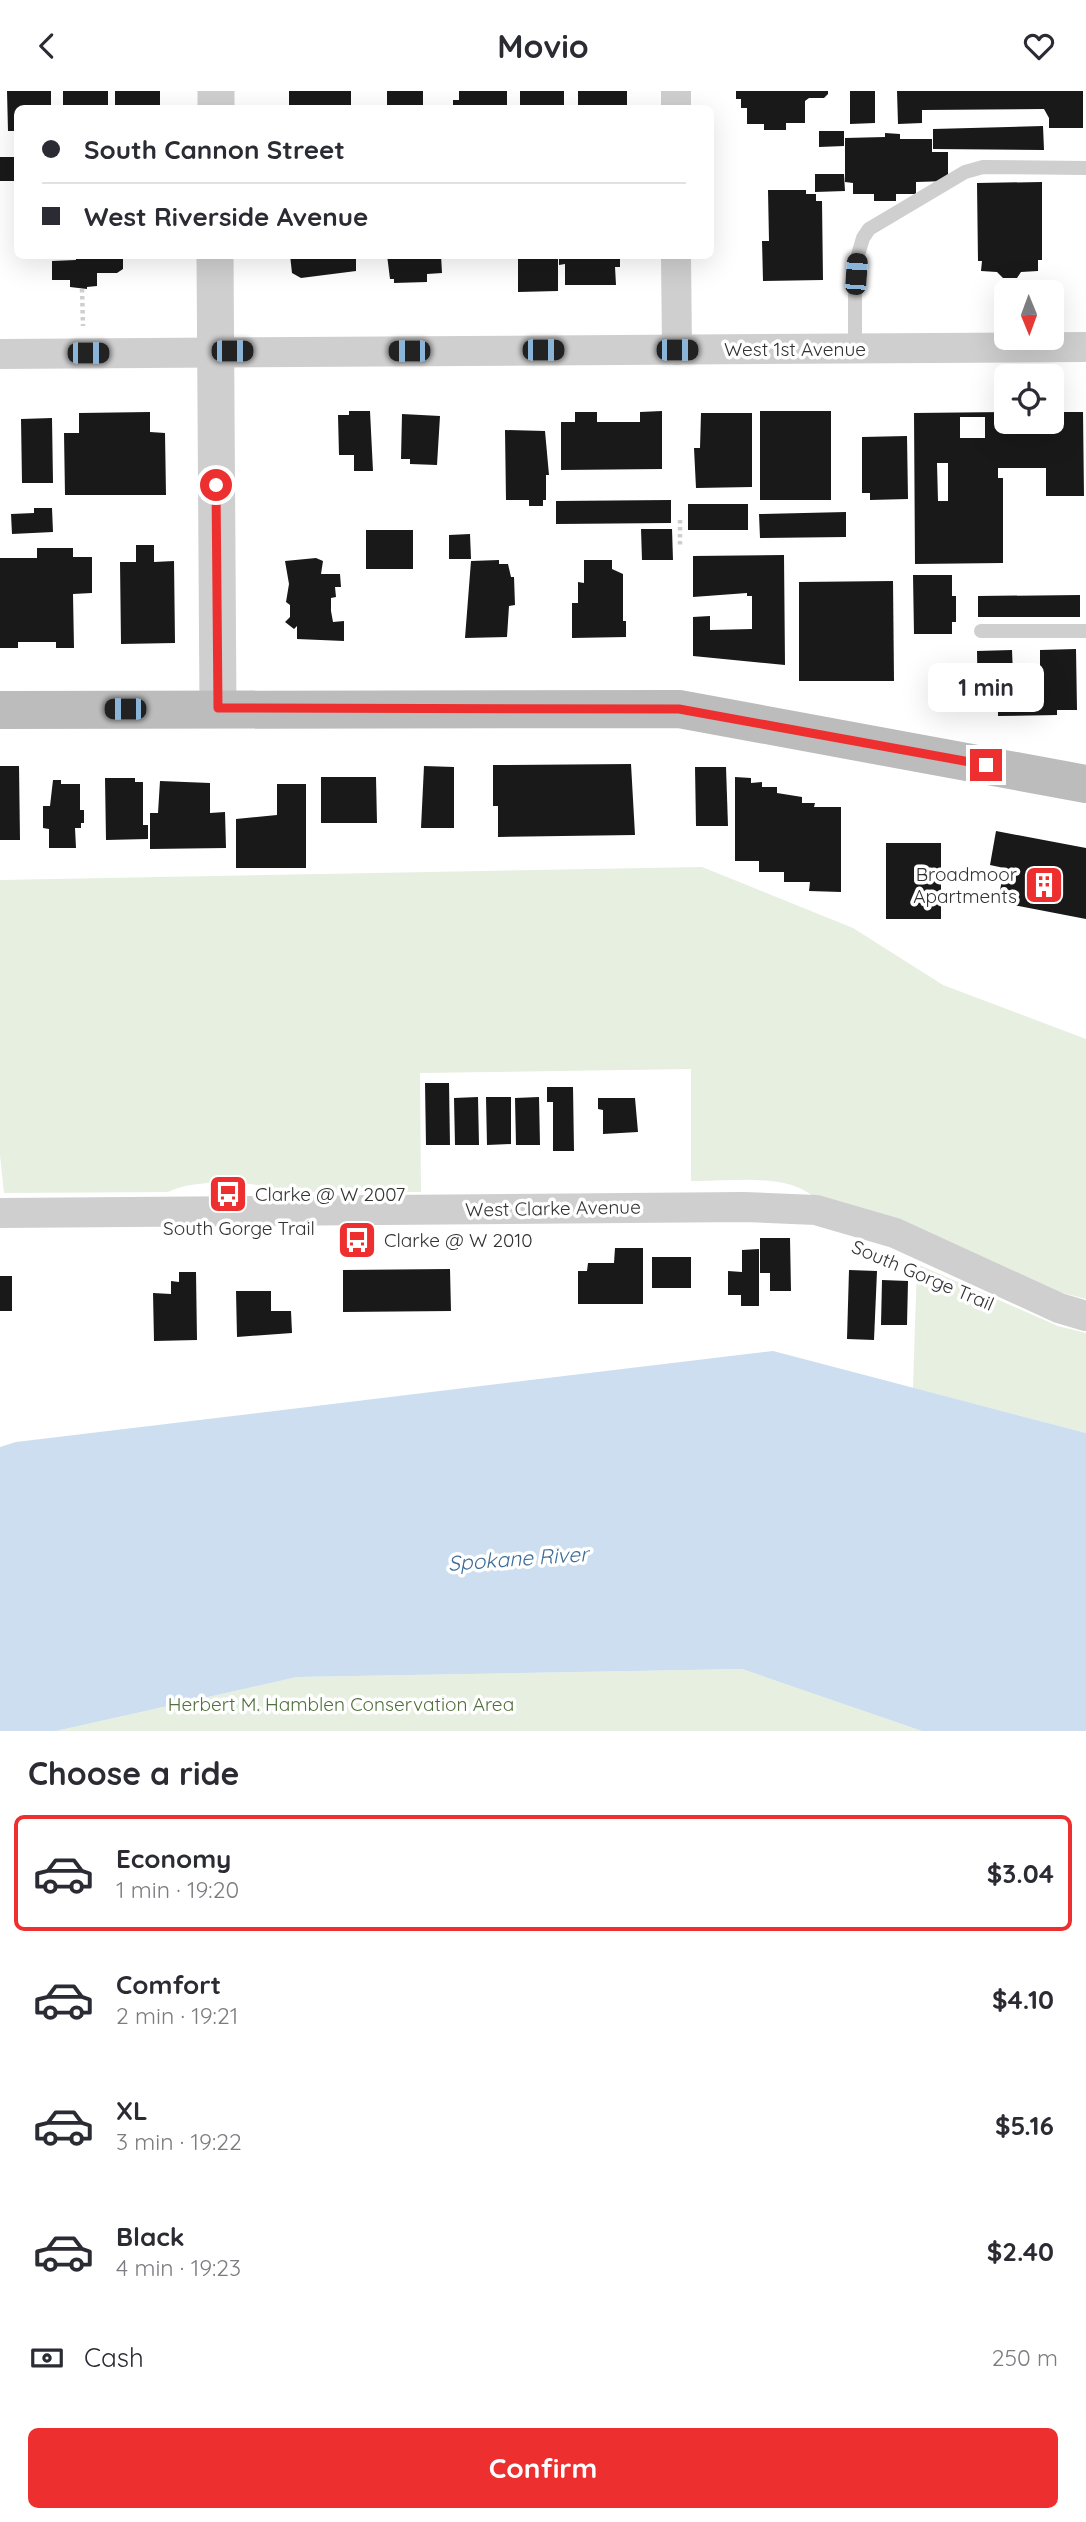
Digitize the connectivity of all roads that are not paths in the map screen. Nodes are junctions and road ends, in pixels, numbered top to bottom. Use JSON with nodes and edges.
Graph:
{"nodes":[{"id":1,"x":1086,"y":168,"type":"edge"},
{"id":2,"x":215,"y":259,"type":"edge"},
{"id":3,"x":676,"y":259,"type":"edge"},
{"id":4,"x":1086,"y":347,"type":"edge"},
{"id":5,"x":855,"y":349,"type":"junction"},
{"id":6,"x":677,"y":350,"type":"junction"},
{"id":7,"x":215,"y":351,"type":"junction"},
{"id":8,"x":0,"y":354,"type":"edge"},
{"id":9,"x":981,"y":631,"type":"dead end"},
{"id":10,"x":1086,"y":631,"type":"edge"},
{"id":11,"x":218,"y":708,"type":"junction"},
{"id":12,"x":0,"y":710,"type":"edge"},
{"id":13,"x":1086,"y":783,"type":"edge"},
{"id":14,"x":0,"y":1213,"type":"edge"},
{"id":15,"x":1086,"y":1315,"type":"edge"}],
"edges":[{"from":1,"to":5,"type":"lane"},
{"from":2,"to":7,"type":"street"},
{"from":3,"to":6,"type":"street"},
{"from":4,"to":5,"type":"street","name":"West 1st Avenue"},
{"from":5,"to":6,"type":"street","name":"West 1st Avenue"},
{"from":6,"to":7,"type":"street","name":"West 1st Avenue"},
{"from":7,"to":8,"type":"street","name":"West 1st Avenue"},
{"from":7,"to":11,"type":"street"},
{"from":9,"to":10,"type":"lane"},
{"from":11,"to":12,"type":"main road"},
{"from":11,"to":13,"type":"main road"},
{"from":14,"to":15,"type":"street","name":"West Clarke Avenue"}]}
